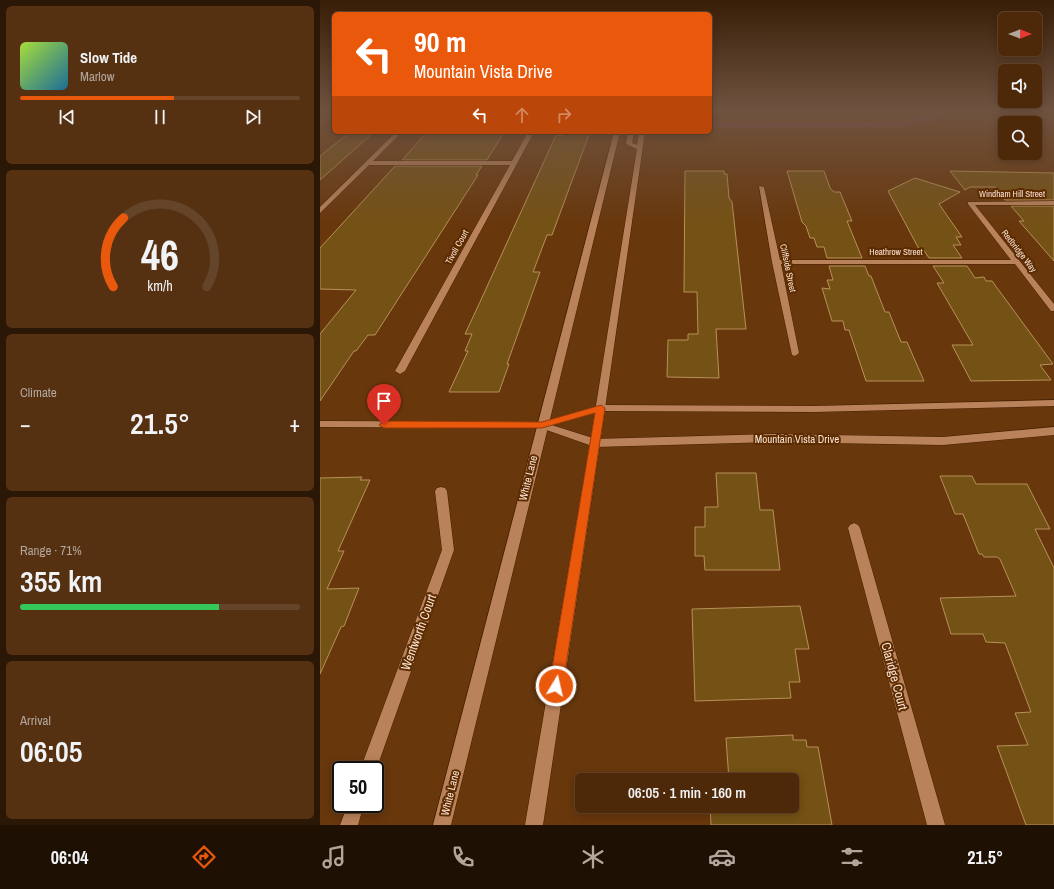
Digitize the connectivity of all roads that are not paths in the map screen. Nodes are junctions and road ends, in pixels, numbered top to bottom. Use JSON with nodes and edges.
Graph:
{"nodes":[{"id":1,"x":384,"y":148,"type":"edge"},
{"id":2,"x":522,"y":148,"type":"edge"},
{"id":3,"x":613,"y":148,"type":"edge"},
{"id":4,"x":640,"y":148,"type":"edge"},
{"id":5,"x":369,"y":163,"type":"junction"},
{"id":6,"x":514,"y":163,"type":"junction"},
{"id":7,"x":761,"y":187,"type":"dead end"},
{"id":8,"x":970,"y":202,"type":"joint"},
{"id":9,"x":1054,"y":203,"type":"edge"},
{"id":10,"x":320,"y":211,"type":"edge"},
{"id":11,"x":776,"y":262,"type":"junction"},
{"id":12,"x":1016,"y":262,"type":"junction"},
{"id":13,"x":1054,"y":310,"type":"edge"},
{"id":14,"x":796,"y":353,"type":"dead end"},
{"id":15,"x":400,"y":371,"type":"dead end"},
{"id":16,"x":1054,"y":403,"type":"edge"},
{"id":17,"x":601,"y":408,"type":"junction"},
{"id":18,"x":320,"y":424,"type":"edge"},
{"id":19,"x":542,"y":425,"type":"junction"},
{"id":20,"x":1054,"y":431,"type":"edge"},
{"id":21,"x":595,"y":443,"type":"junction"},
{"id":22,"x":441,"y":491,"type":"dead end"},
{"id":23,"x":854,"y":528,"type":"dead end"},
{"id":24,"x":371,"y":761,"type":"edge"},
{"id":25,"x":353,"y":813,"type":"edge"},
{"id":26,"x":349,"y":825,"type":"edge"},
{"id":27,"x":442,"y":825,"type":"edge"},
{"id":28,"x":534,"y":825,"type":"edge"},
{"id":29,"x":936,"y":825,"type":"edge"}],
"edges":[{"from":1,"to":5,"type":"street"},
{"from":2,"to":6,"type":"street","name":"Tivoli Court"},
{"from":3,"to":19,"type":"street","name":"White Lane"},
{"from":4,"to":17,"type":"street"},
{"from":5,"to":6,"type":"street"},
{"from":5,"to":10,"type":"street"},
{"from":6,"to":15,"type":"street","name":"Tivoli Court"},
{"from":7,"to":11,"type":"street","name":"Cliffside Street"},
{"from":8,"to":9,"type":"street","name":"Windham Hill Street"},
{"from":8,"to":12,"type":"street","name":"Redbridge Way"},
{"from":11,"to":12,"type":"street","name":"Heathrow Street"},
{"from":11,"to":14,"type":"street","name":"Cliffside Street"},
{"from":12,"to":13,"type":"street","name":"Redbridge Way"},
{"from":16,"to":17,"type":"street","name":"Mountain Vista Drive"},
{"from":17,"to":19,"type":"street","name":"Mountain Vista Drive"},
{"from":17,"to":21,"type":"street"},
{"from":18,"to":19,"type":"street","name":"Mountain Vista Drive"},
{"from":19,"to":21,"type":"street","name":"Mountain Vista Drive"},
{"from":19,"to":27,"type":"street","name":"White Lane"},
{"from":20,"to":21,"type":"street","name":"Mountain Vista Drive"},
{"from":21,"to":28,"type":"street"},
{"from":22,"to":24,"type":"street","name":"Wentworth Court"},
{"from":23,"to":29,"type":"street","name":"Claridge Court"},
{"from":25,"to":26,"type":"street"}]}
